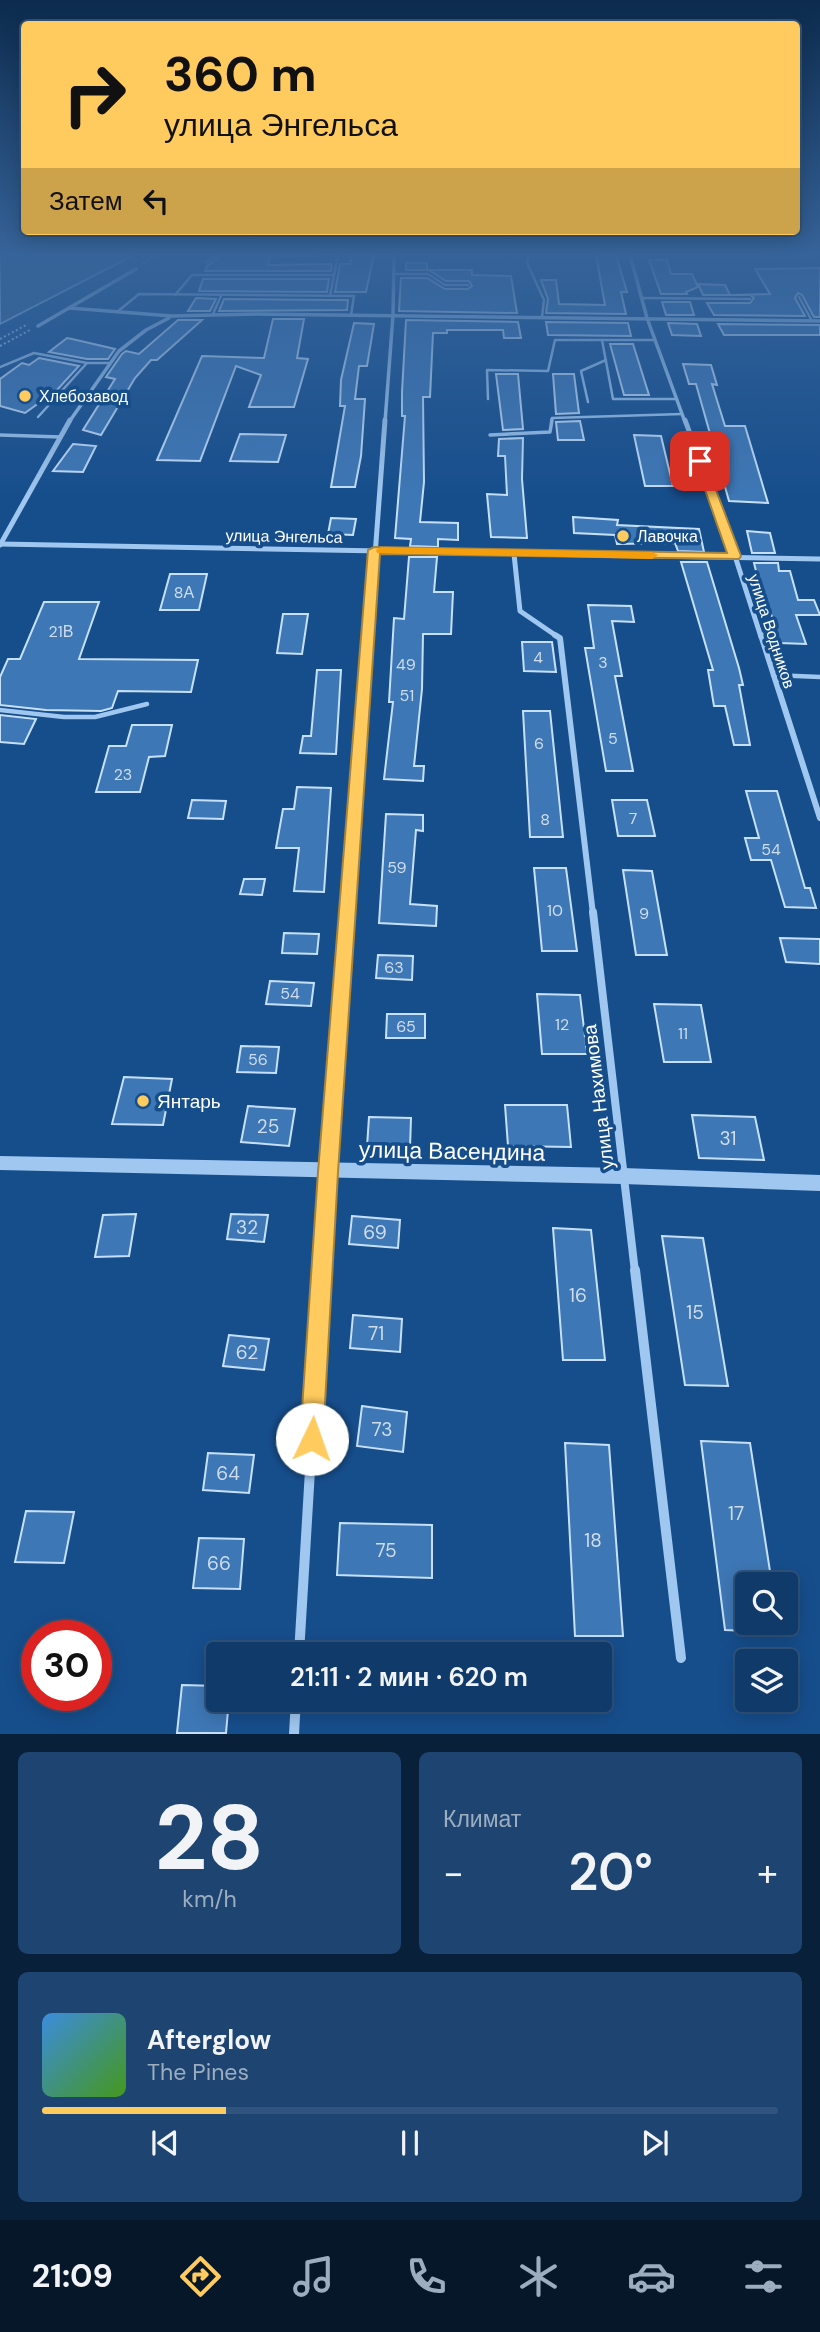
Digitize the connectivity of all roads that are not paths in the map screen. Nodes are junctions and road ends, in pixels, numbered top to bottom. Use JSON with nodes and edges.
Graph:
{"nodes":[{"id":1,"x":138,"y":336,"type":"edge"},
{"id":2,"x":391,"y":336,"type":"edge"},
{"id":3,"x":654,"y":336,"type":"edge"},
{"id":4,"x":602,"y":340,"type":"junction"},
{"id":5,"x":655,"y":340,"type":"junction"},
{"id":6,"x":606,"y":360,"type":"junction"},
{"id":7,"x":87,"y":363,"type":"junction"},
{"id":8,"x":110,"y":363,"type":"junction"},
{"id":9,"x":0,"y":367,"type":"edge"},
{"id":10,"x":488,"y":399,"type":"dead end"},
{"id":11,"x":677,"y":399,"type":"junction"},
{"id":12,"x":588,"y":402,"type":"dead end"},
{"id":13,"x":682,"y":414,"type":"junction"},
{"id":14,"x":38,"y":417,"type":"dead end"},
{"id":15,"x":0,"y":435,"type":"edge"},
{"id":16,"x":491,"y":435,"type":"dead end"},
{"id":17,"x":61,"y":437,"type":"junction"},
{"id":18,"x":0,"y":545,"type":"edge"},
{"id":19,"x":374,"y":550,"type":"junction"},
{"id":20,"x":514,"y":554,"type":"junction"},
{"id":21,"x":735,"y":556,"type":"junction"},
{"id":22,"x":820,"y":559,"type":"edge"},
{"id":23,"x":773,"y":675,"type":"junction"},
{"id":24,"x":820,"y":677,"type":"edge"},
{"id":25,"x":147,"y":704,"type":"dead end"},
{"id":26,"x":0,"y":710,"type":"edge"},
{"id":27,"x":820,"y":818,"type":"edge"},
{"id":28,"x":0,"y":1163,"type":"edge"},
{"id":29,"x":328,"y":1172,"type":"junction"},
{"id":30,"x":623,"y":1176,"type":"junction"},
{"id":31,"x":820,"y":1183,"type":"edge"},
{"id":32,"x":300,"y":1642,"type":"edge"},
{"id":33,"x":681,"y":1658,"type":"dead end"},
{"id":34,"x":295,"y":1712,"type":"edge"},
{"id":35,"x":294,"y":1734,"type":"edge"}],
"edges":[{"from":1,"to":8,"type":"street"},
{"from":2,"to":19,"type":"street"},
{"from":3,"to":5,"type":"street","name":"улица Водников"},
{"from":4,"to":5,"type":"lane"},
{"from":4,"to":6,"type":"lane"},
{"from":4,"to":10,"type":"lane"},
{"from":5,"to":11,"type":"street","name":"улица Водников"},
{"from":6,"to":11,"type":"lane"},
{"from":6,"to":12,"type":"lane"},
{"from":7,"to":8,"type":"lane"},
{"from":7,"to":9,"type":"lane"},
{"from":7,"to":14,"type":"lane"},
{"from":8,"to":17,"type":"street"},
{"from":11,"to":13,"type":"street","name":"улица Водников"},
{"from":13,"to":16,"type":"lane"},
{"from":13,"to":21,"type":"street","name":"улица Водников"},
{"from":15,"to":17,"type":"lane"},
{"from":17,"to":18,"type":"street"},
{"from":18,"to":19,"type":"street","name":"улица Энгельса"},
{"from":19,"to":20,"type":"street","name":"улица Энгельса"},
{"from":19,"to":29,"type":"street"},
{"from":20,"to":21,"type":"street","name":"улица Энгельса"},
{"from":20,"to":30,"type":"street","name":"улица Нахимова"},
{"from":21,"to":22,"type":"street","name":"улица Энгельса"},
{"from":21,"to":23,"type":"street","name":"улица Водников"},
{"from":23,"to":24,"type":"lane"},
{"from":23,"to":27,"type":"street","name":"улица Водников"},
{"from":25,"to":26,"type":"lane"},
{"from":28,"to":29,"type":"street","name":"улица Васендина"},
{"from":29,"to":30,"type":"street","name":"улица Васендина"},
{"from":29,"to":32,"type":"street"},
{"from":30,"to":31,"type":"street","name":"улица Васендина"},
{"from":30,"to":33,"type":"street","name":"улица Нахимова"},
{"from":34,"to":35,"type":"street"}]}
